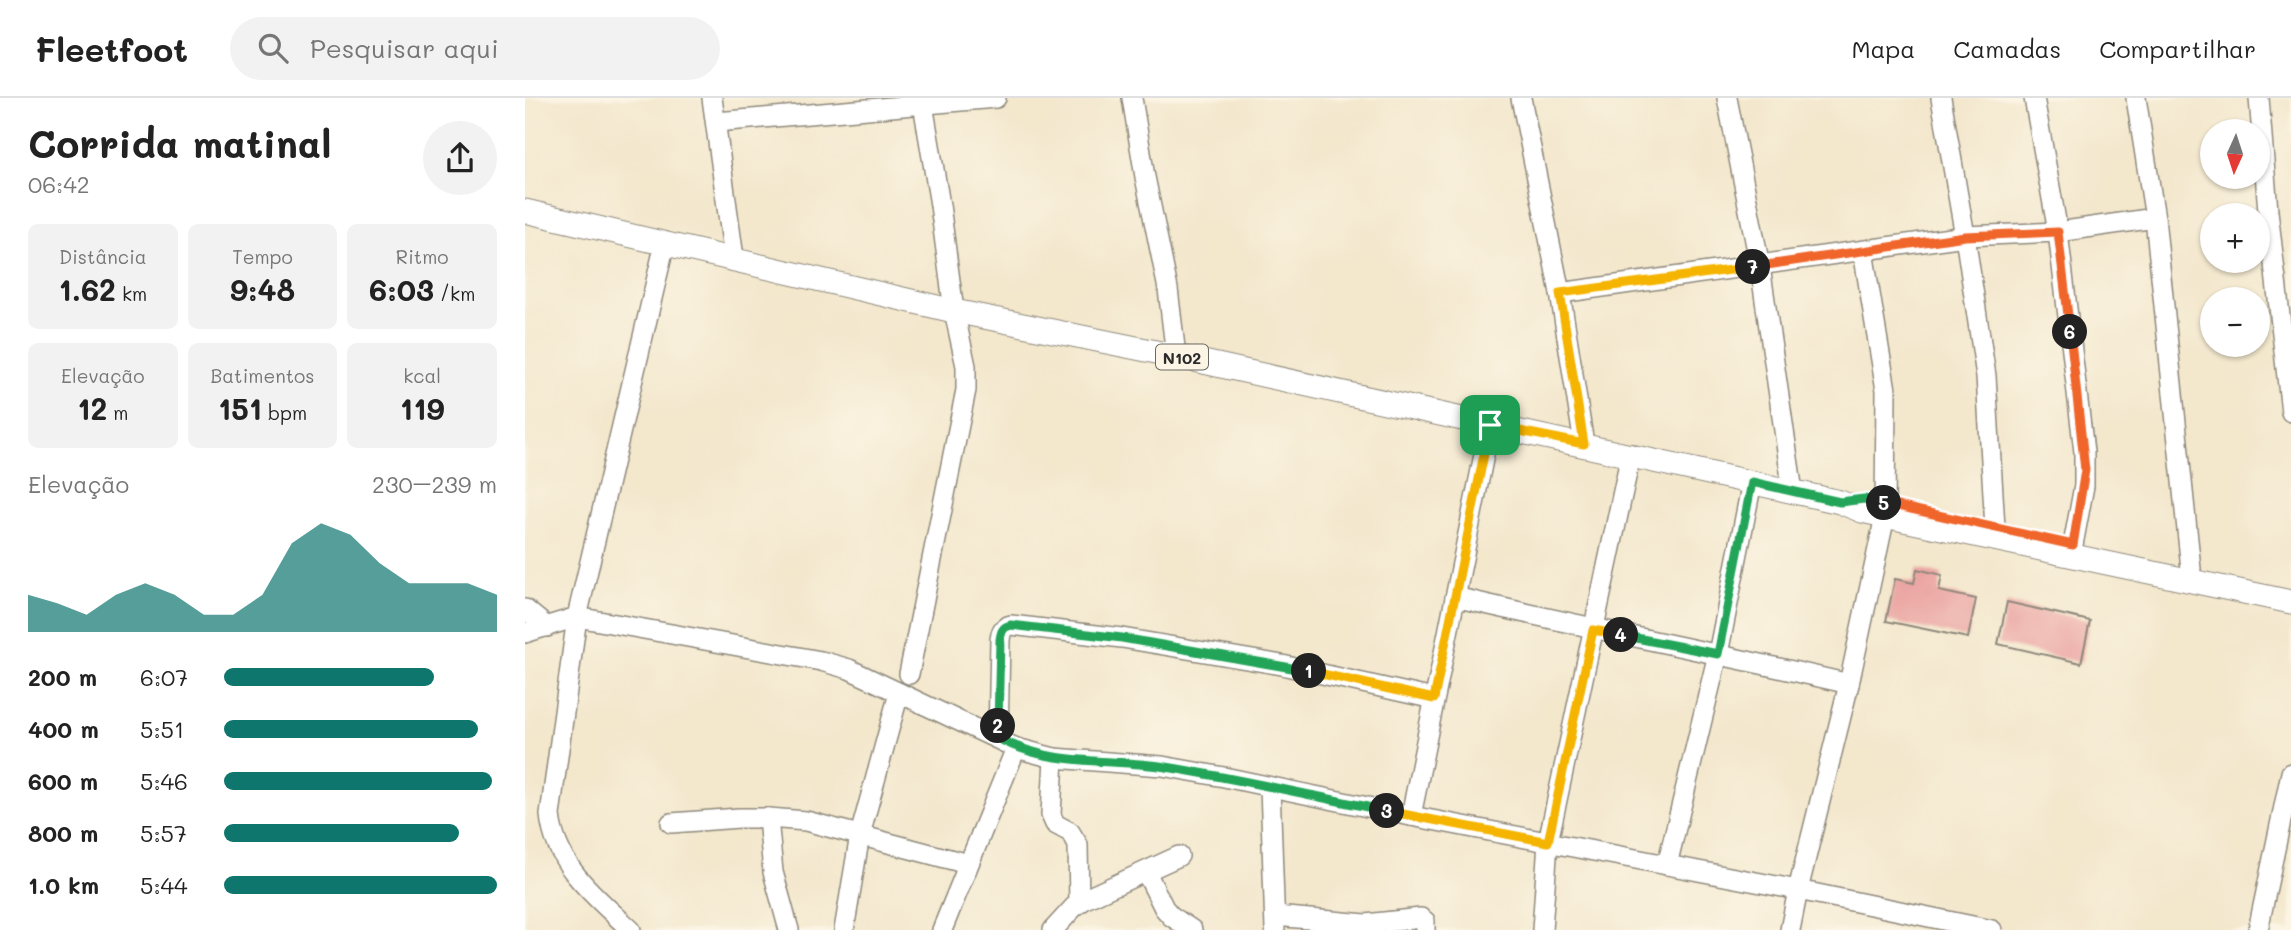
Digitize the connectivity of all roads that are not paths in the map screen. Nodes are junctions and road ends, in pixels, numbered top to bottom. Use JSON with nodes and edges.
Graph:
{"nodes":[{"id":1,"x":712,"y":98,"type":"edge"},
{"id":2,"x":996,"y":98,"type":"edge"},
{"id":3,"x":1132,"y":98,"type":"edge"},
{"id":4,"x":1521,"y":98,"type":"edge"},
{"id":5,"x":1727,"y":98,"type":"edge"},
{"id":6,"x":1941,"y":98,"type":"edge"},
{"id":7,"x":2034,"y":98,"type":"edge"},
{"id":8,"x":2136,"y":98,"type":"edge"},
{"id":9,"x":2259,"y":98,"type":"edge"},
{"id":10,"x":922,"y":102,"type":"edge"},
{"id":11,"x":716,"y":122,"type":"junction"},
{"id":12,"x":525,"y":211,"type":"edge"},
{"id":13,"x":2155,"y":218,"type":"junction"},
{"id":14,"x":2058,"y":232,"type":"junction"},
{"id":15,"x":1965,"y":236,"type":"junction"},
{"id":16,"x":666,"y":243,"type":"junction"},
{"id":17,"x":1863,"y":251,"type":"junction"},
{"id":18,"x":734,"y":258,"type":"junction"},
{"id":19,"x":1760,"y":266,"type":"junction"},
{"id":20,"x":1560,"y":293,"type":"junction"},
{"id":21,"x":954,"y":311,"type":"junction"},
{"id":22,"x":1176,"y":356,"type":"junction"},
{"id":23,"x":2291,"y":412,"type":"edge"},
{"id":24,"x":1490,"y":425,"type":"junction"},
{"id":25,"x":1584,"y":444,"type":"junction"},
{"id":26,"x":1631,"y":454,"type":"junction"},
{"id":27,"x":1752,"y":482,"type":"junction"},
{"id":28,"x":1793,"y":492,"type":"junction"},
{"id":29,"x":1885,"y":509,"type":"junction"},
{"id":30,"x":1995,"y":527,"type":"junction"},
{"id":31,"x":2073,"y":545,"type":"junction"},
{"id":32,"x":2191,"y":569,"type":"junction"},
{"id":33,"x":2291,"y":592,"type":"edge"},
{"id":34,"x":1455,"y":597,"type":"junction"},
{"id":35,"x":2291,"y":602,"type":"edge"},
{"id":36,"x":525,"y":609,"type":"edge"},
{"id":37,"x":577,"y":617,"type":"junction"},
{"id":38,"x":547,"y":627,"type":"junction"},
{"id":39,"x":1593,"y":630,"type":"junction"},
{"id":40,"x":525,"y":633,"type":"edge"},
{"id":41,"x":1718,"y":654,"type":"junction"},
{"id":42,"x":909,"y":674,"type":"dead end"},
{"id":43,"x":1849,"y":684,"type":"junction"},
{"id":44,"x":899,"y":693,"type":"junction"},
{"id":45,"x":1434,"y":699,"type":"junction"},
{"id":46,"x":998,"y":738,"type":"junction"},
{"id":47,"x":1016,"y":748,"type":"junction"},
{"id":48,"x":1054,"y":758,"type":"junction"},
{"id":49,"x":2291,"y":772,"type":"edge"},
{"id":50,"x":1270,"y":788,"type":"junction"},
{"id":51,"x":1411,"y":816,"type":"junction"},
{"id":52,"x":768,"y":818,"type":"junction"},
{"id":53,"x":671,"y":823,"type":"dead end"},
{"id":54,"x":860,"y":835,"type":"junction"},
{"id":55,"x":1548,"y":842,"type":"junction"},
{"id":56,"x":2284,"y":844,"type":"edge"},
{"id":57,"x":1179,"y":856,"type":"dead end"},
{"id":58,"x":968,"y":864,"type":"junction"},
{"id":59,"x":1667,"y":865,"type":"junction"},
{"id":60,"x":1146,"y":872,"type":"junction"},
{"id":61,"x":1798,"y":890,"type":"junction"},
{"id":62,"x":1079,"y":903,"type":"junction"},
{"id":63,"x":1275,"y":923,"type":"edge"},
{"id":64,"x":631,"y":930,"type":"edge"},
{"id":65,"x":789,"y":930,"type":"edge"},
{"id":66,"x":844,"y":930,"type":"edge"},
{"id":67,"x":942,"y":930,"type":"edge"},
{"id":68,"x":1053,"y":930,"type":"edge"},
{"id":69,"x":1192,"y":930,"type":"edge"},
{"id":70,"x":1426,"y":930,"type":"edge"},
{"id":71,"x":1542,"y":930,"type":"edge"},
{"id":72,"x":1790,"y":930,"type":"edge"},
{"id":73,"x":1992,"y":930,"type":"edge"},
{"id":74,"x":2258,"y":930,"type":"edge"}],
"edges":[{"from":1,"to":11,"type":"street"},
{"from":2,"to":10,"type":"street"},
{"from":3,"to":22,"type":"street"},
{"from":4,"to":20,"type":"street"},
{"from":5,"to":19,"type":"street"},
{"from":6,"to":15,"type":"street"},
{"from":7,"to":14,"type":"street"},
{"from":8,"to":13,"type":"street"},
{"from":9,"to":23,"type":"street"},
{"from":10,"to":11,"type":"street"},
{"from":10,"to":21,"type":"street"},
{"from":11,"to":18,"type":"street"},
{"from":12,"to":16,"type":"main road","number":"N102"},
{"from":13,"to":14,"type":"street"},
{"from":13,"to":32,"type":"street"},
{"from":14,"to":15,"type":"street"},
{"from":14,"to":31,"type":"street"},
{"from":15,"to":17,"type":"street"},
{"from":15,"to":30,"type":"street"},
{"from":16,"to":18,"type":"main road","number":"N102"},
{"from":16,"to":37,"type":"street"},
{"from":17,"to":19,"type":"street"},
{"from":17,"to":29,"type":"street"},
{"from":18,"to":21,"type":"main road","number":"N102"},
{"from":19,"to":20,"type":"street"},
{"from":19,"to":28,"type":"street"},
{"from":20,"to":25,"type":"street"},
{"from":21,"to":22,"type":"main road","number":"N102"},
{"from":21,"to":42,"type":"street"},
{"from":22,"to":24,"type":"main road","number":"N102"},
{"from":24,"to":25,"type":"main road","number":"N102"},
{"from":24,"to":34,"type":"street"},
{"from":25,"to":26,"type":"main road","number":"N102"},
{"from":26,"to":27,"type":"main road","number":"N102"},
{"from":26,"to":39,"type":"street"},
{"from":27,"to":28,"type":"main road","number":"N102"},
{"from":27,"to":41,"type":"street"},
{"from":28,"to":29,"type":"main road","number":"N102"},
{"from":29,"to":30,"type":"main road","number":"N102"},
{"from":29,"to":35,"type":"main road","number":"N102"},
{"from":29,"to":43,"type":"street"},
{"from":30,"to":31,"type":"main road","number":"N102"},
{"from":31,"to":32,"type":"main road","number":"N102"},
{"from":32,"to":33,"type":"main road","number":"N102"},
{"from":34,"to":39,"type":"street"},
{"from":34,"to":45,"type":"street"},
{"from":36,"to":38,"type":"street"},
{"from":37,"to":38,"type":"street"},
{"from":37,"to":44,"type":"street"},
{"from":37,"to":64,"type":"street"},
{"from":38,"to":40,"type":"street"},
{"from":39,"to":41,"type":"street"},
{"from":39,"to":55,"type":"street"},
{"from":41,"to":43,"type":"street"},
{"from":41,"to":59,"type":"street"},
{"from":43,"to":61,"type":"street"},
{"from":44,"to":46,"type":"street"},
{"from":44,"to":54,"type":"street"},
{"from":45,"to":46,"type":"street"},
{"from":45,"to":51,"type":"street"},
{"from":46,"to":47,"type":"street"},
{"from":47,"to":48,"type":"street"},
{"from":47,"to":58,"type":"street"},
{"from":48,"to":50,"type":"street"},
{"from":48,"to":62,"type":"street"},
{"from":49,"to":56,"type":"street"},
{"from":50,"to":51,"type":"street"},
{"from":50,"to":63,"type":"street"},
{"from":51,"to":55,"type":"street"},
{"from":52,"to":53,"type":"street"},
{"from":52,"to":54,"type":"street"},
{"from":52,"to":65,"type":"street"},
{"from":54,"to":58,"type":"street"},
{"from":54,"to":66,"type":"street"},
{"from":55,"to":59,"type":"street"},
{"from":55,"to":71,"type":"street"},
{"from":56,"to":74,"type":"street"},
{"from":57,"to":60,"type":"street"},
{"from":58,"to":67,"type":"street"},
{"from":59,"to":61,"type":"street"},
{"from":60,"to":62,"type":"street"},
{"from":60,"to":69,"type":"street"},
{"from":61,"to":72,"type":"street"},
{"from":61,"to":73,"type":"street"},
{"from":62,"to":68,"type":"street"},
{"from":63,"to":70,"type":"street"}]}
